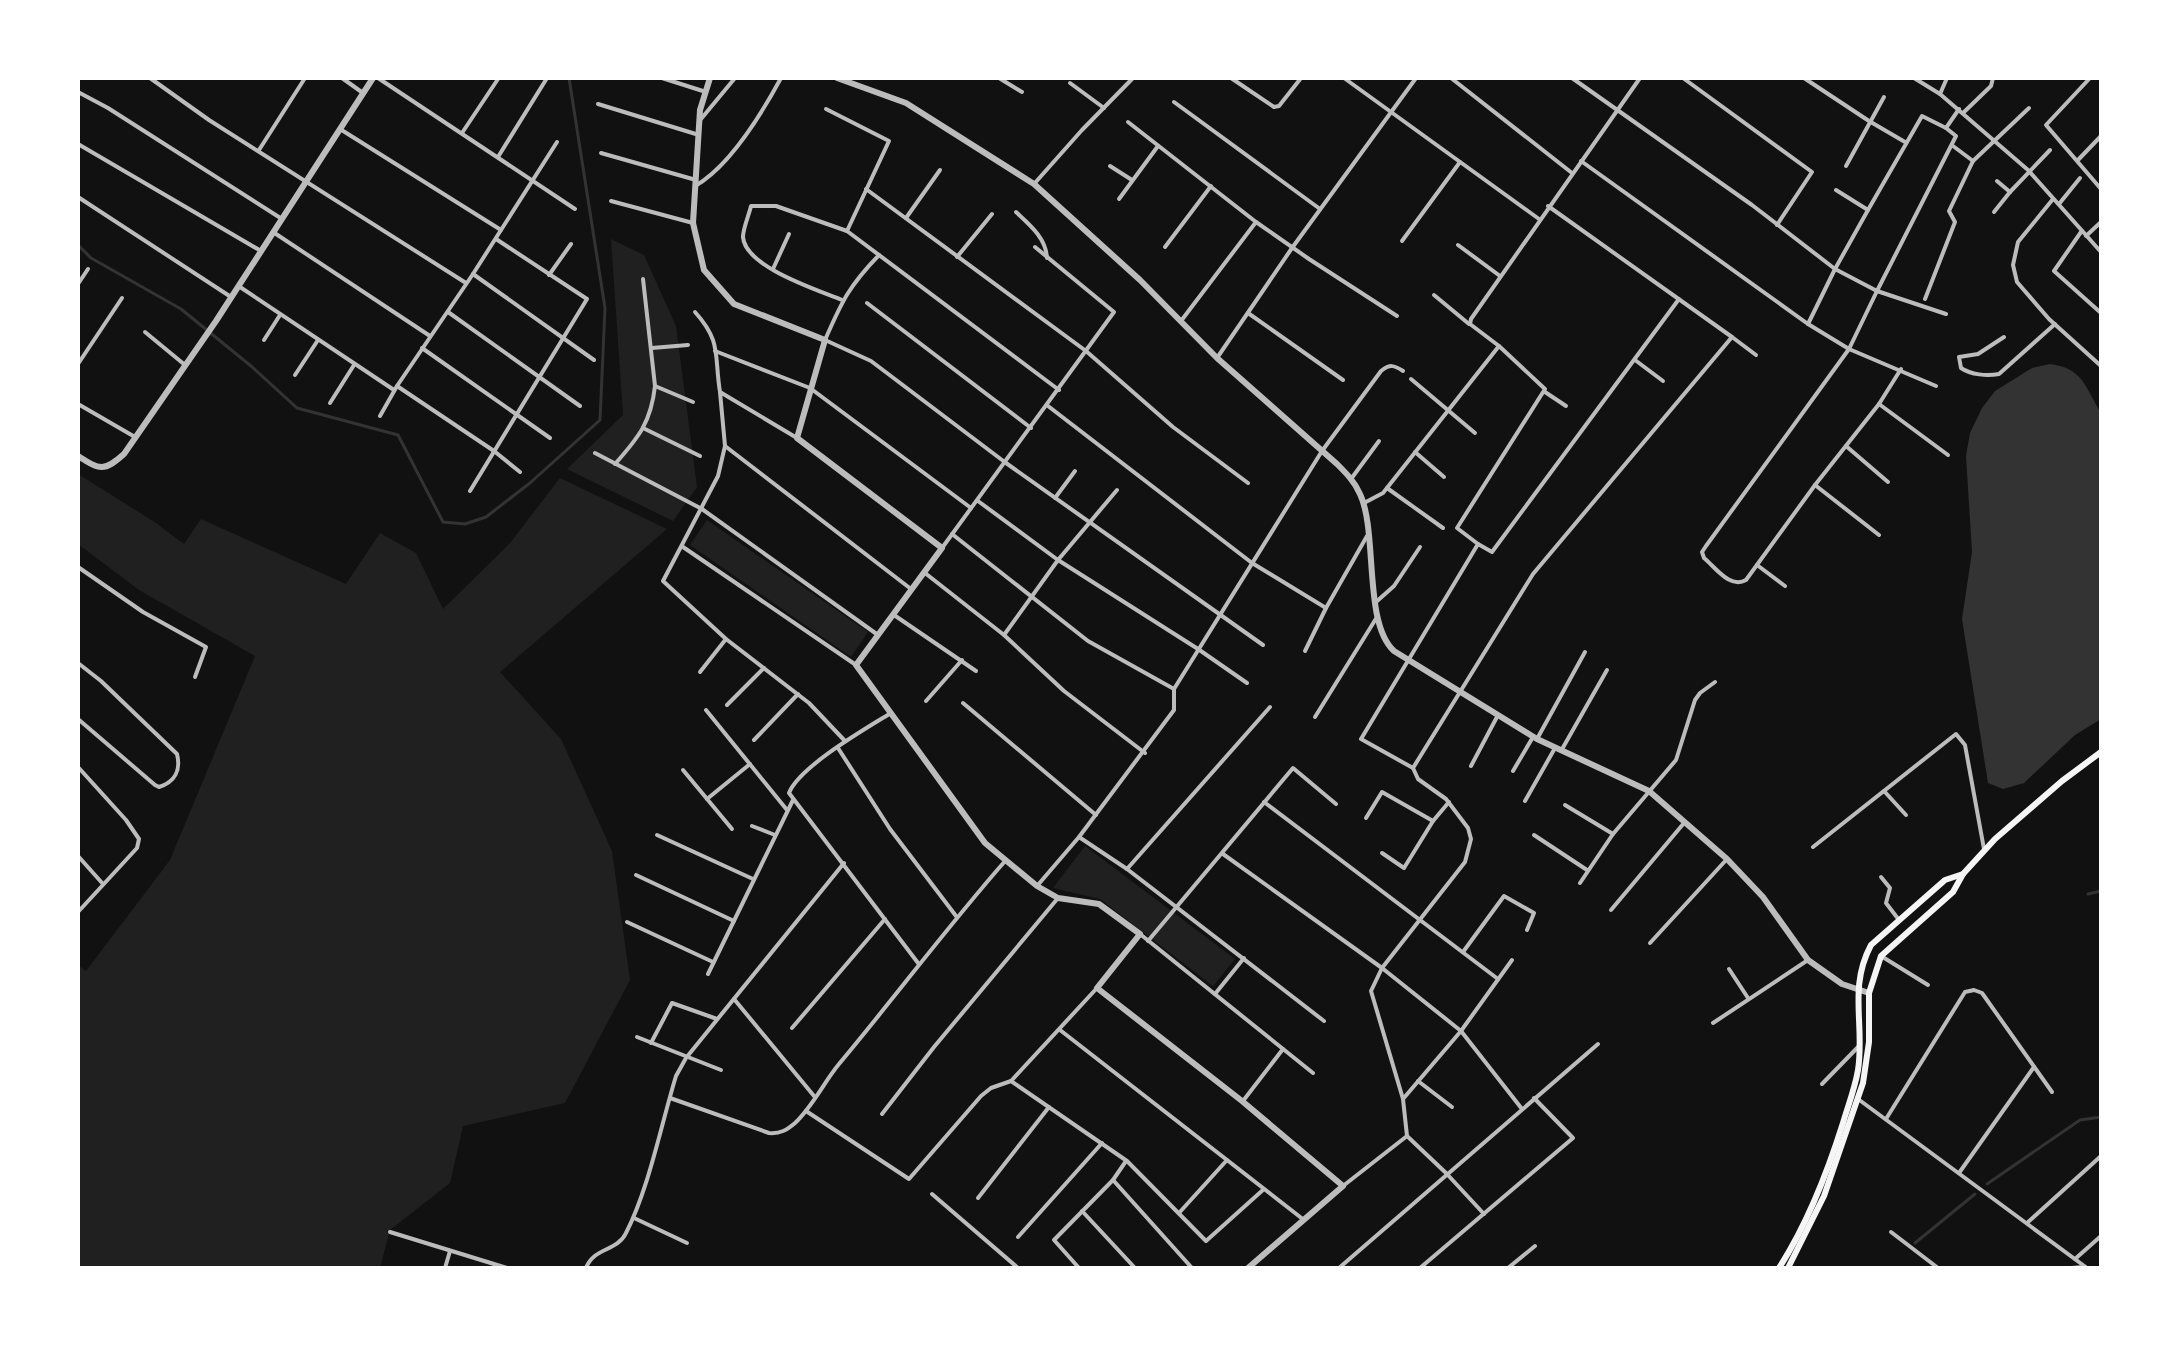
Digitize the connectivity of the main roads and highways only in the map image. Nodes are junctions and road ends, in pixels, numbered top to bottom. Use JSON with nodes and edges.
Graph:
{"nodes":[{"id":1,"x":2101,"y":752,"type":"edge"},
{"id":2,"x":1963,"y":874,"type":"junction"},
{"id":3,"x":1779,"y":1268,"type":"edge"},
{"id":4,"x":1788,"y":1268,"type":"edge"}],
"edges":[{"from":1,"to":2,"type":"main road"},
{"from":2,"to":3,"type":"main road"},
{"from":2,"to":4,"type":"main road"}]}
